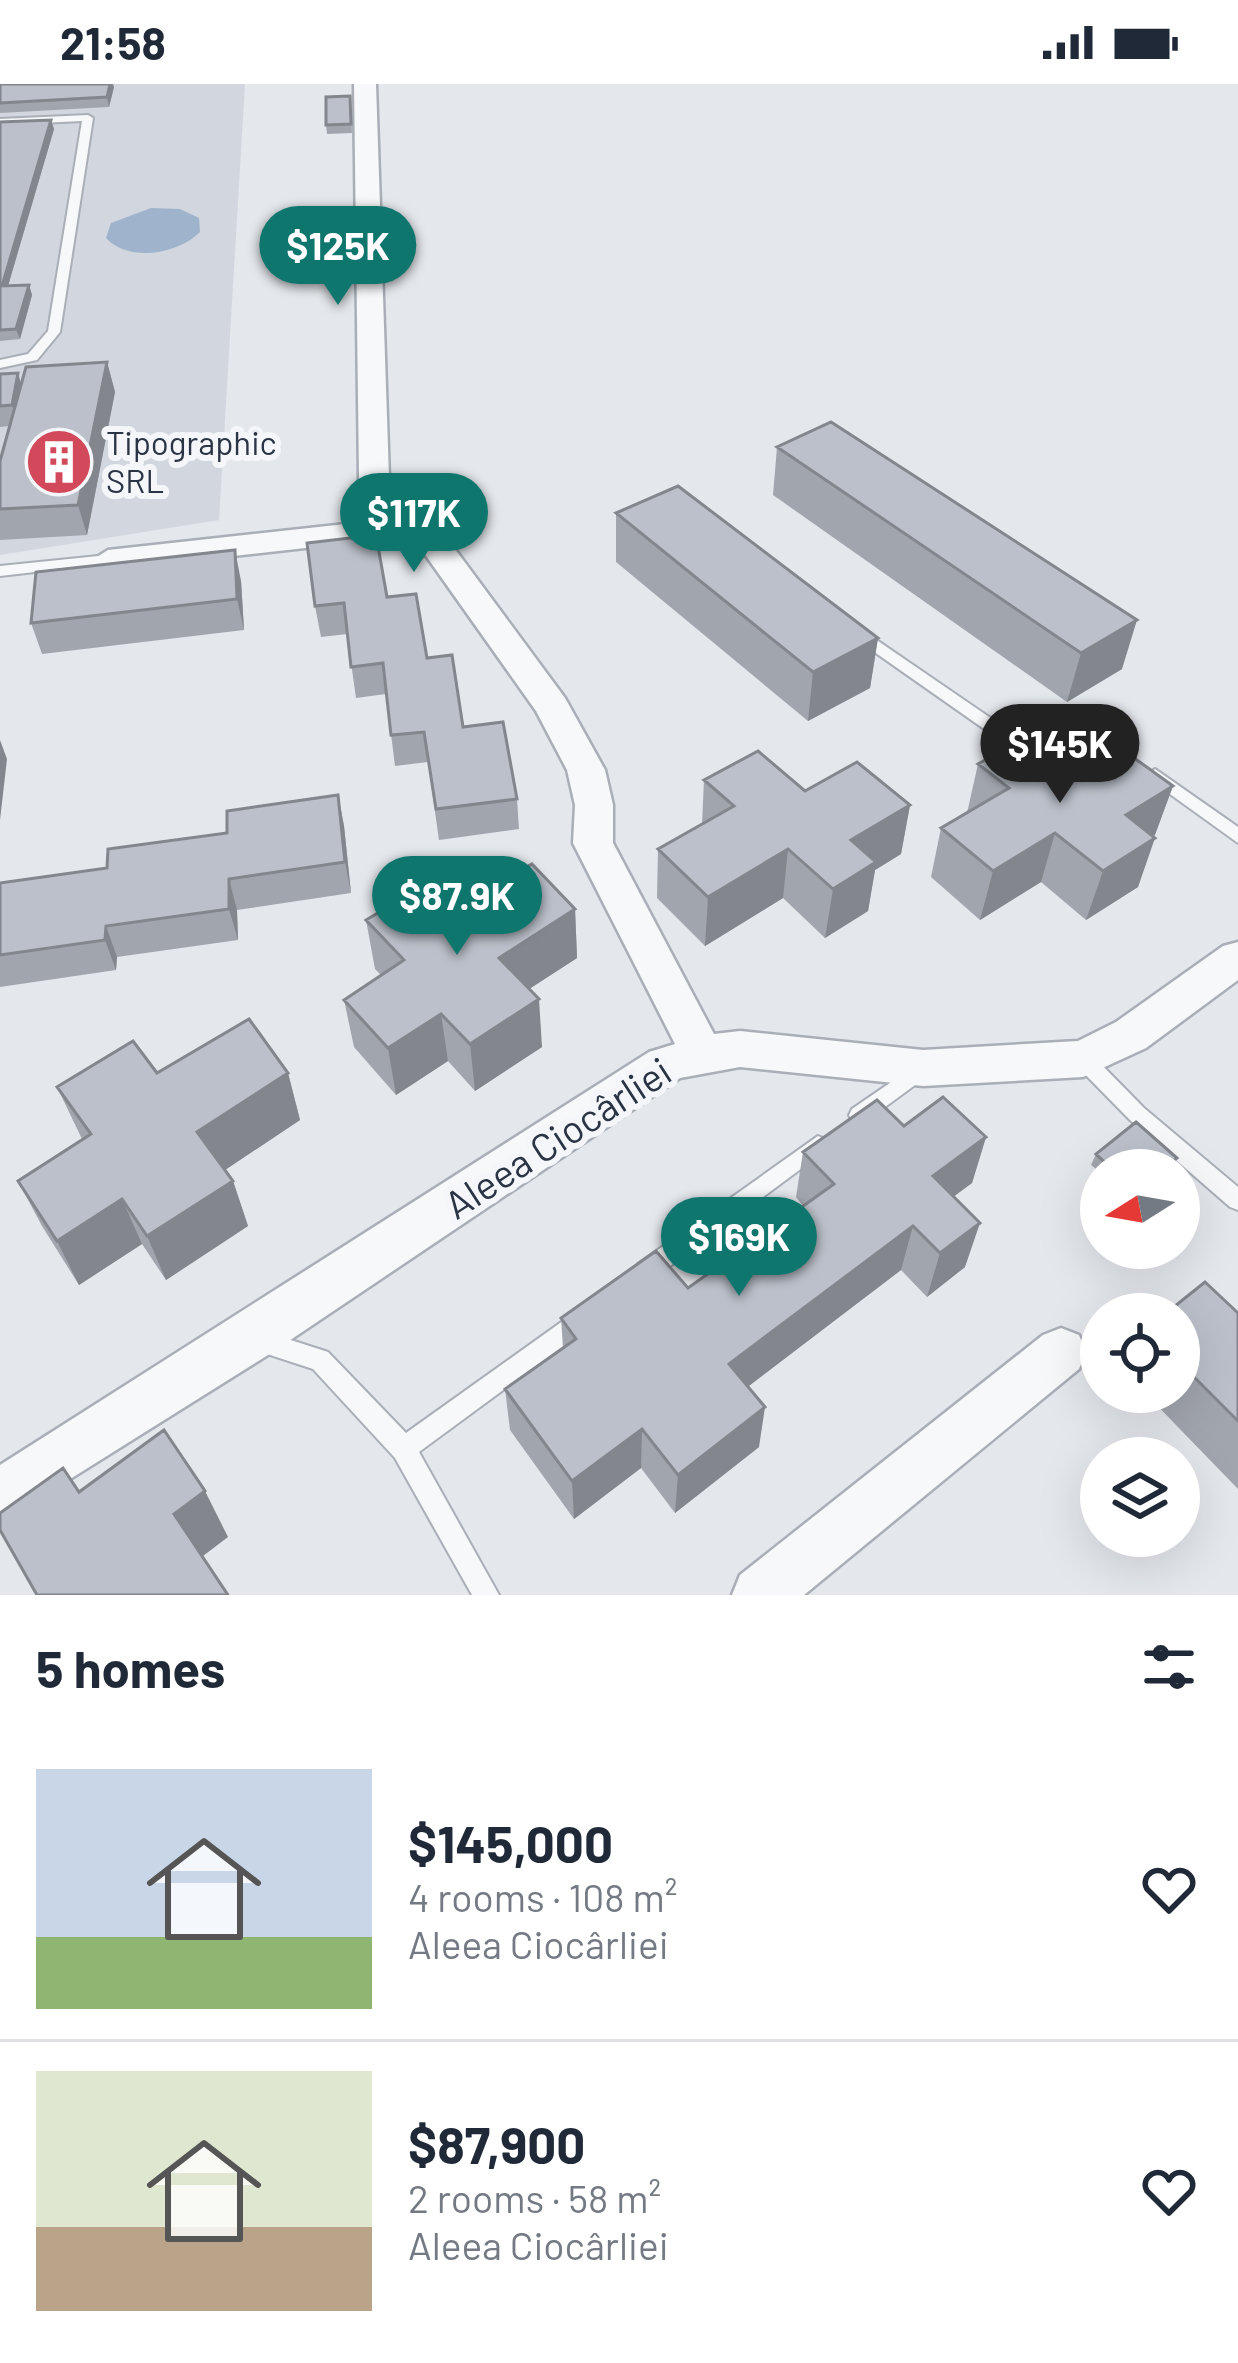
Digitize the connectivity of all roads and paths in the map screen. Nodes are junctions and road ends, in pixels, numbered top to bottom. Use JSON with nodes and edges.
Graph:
{"nodes":[{"id":1,"x":365,"y":84,"type":"edge"},
{"id":2,"x":0,"y":122,"type":"edge"},
{"id":3,"x":0,"y":364,"type":"edge"},
{"id":4,"x":381,"y":527,"type":"junction"},
{"id":5,"x":107,"y":560,"type":"joint"},
{"id":6,"x":0,"y":571,"type":"edge"},
{"id":7,"x":850,"y":626,"type":"edge"},
{"id":8,"x":1238,"y":836,"type":"edge"},
{"id":9,"x":1238,"y":958,"type":"edge"},
{"id":10,"x":702,"y":1053,"type":"junction"},
{"id":11,"x":1083,"y":1059,"type":"junction"},
{"id":12,"x":923,"y":1068,"type":"junction"},
{"id":13,"x":1238,"y":1200,"type":"edge"},
{"id":14,"x":635,"y":1280,"type":"edge"},
{"id":15,"x":596,"y":1308,"type":"edge"},
{"id":16,"x":250,"y":1338,"type":"junction"},
{"id":17,"x":1061,"y":1352,"type":"dead end"},
{"id":18,"x":404,"y":1449,"type":"junction"},
{"id":19,"x":0,"y":1496,"type":"edge"},
{"id":20,"x":486,"y":1595,"type":"edge"},
{"id":21,"x":760,"y":1595,"type":"edge"}],
"edges":[{"from":1,"to":4,"type":"street"},
{"from":2,"to":3,"type":"lane"},
{"from":4,"to":5,"type":"street"},
{"from":4,"to":10,"type":"street"},
{"from":5,"to":6,"type":"lane"},
{"from":7,"to":8,"type":"lane"},
{"from":9,"to":11,"type":"street","name":"Aleea Ciocârliei"},
{"from":10,"to":12,"type":"street","name":"Aleea Ciocârliei"},
{"from":10,"to":16,"type":"street","name":"Aleea Ciocârliei"},
{"from":11,"to":12,"type":"street","name":"Aleea Ciocârliei"},
{"from":11,"to":13,"type":"lane"},
{"from":12,"to":14,"type":"lane"},
{"from":15,"to":18,"type":"lane"},
{"from":16,"to":18,"type":"lane"},
{"from":16,"to":19,"type":"street","name":"Aleea Ciocârliei"},
{"from":17,"to":21,"type":"street"},
{"from":18,"to":20,"type":"lane"}]}
